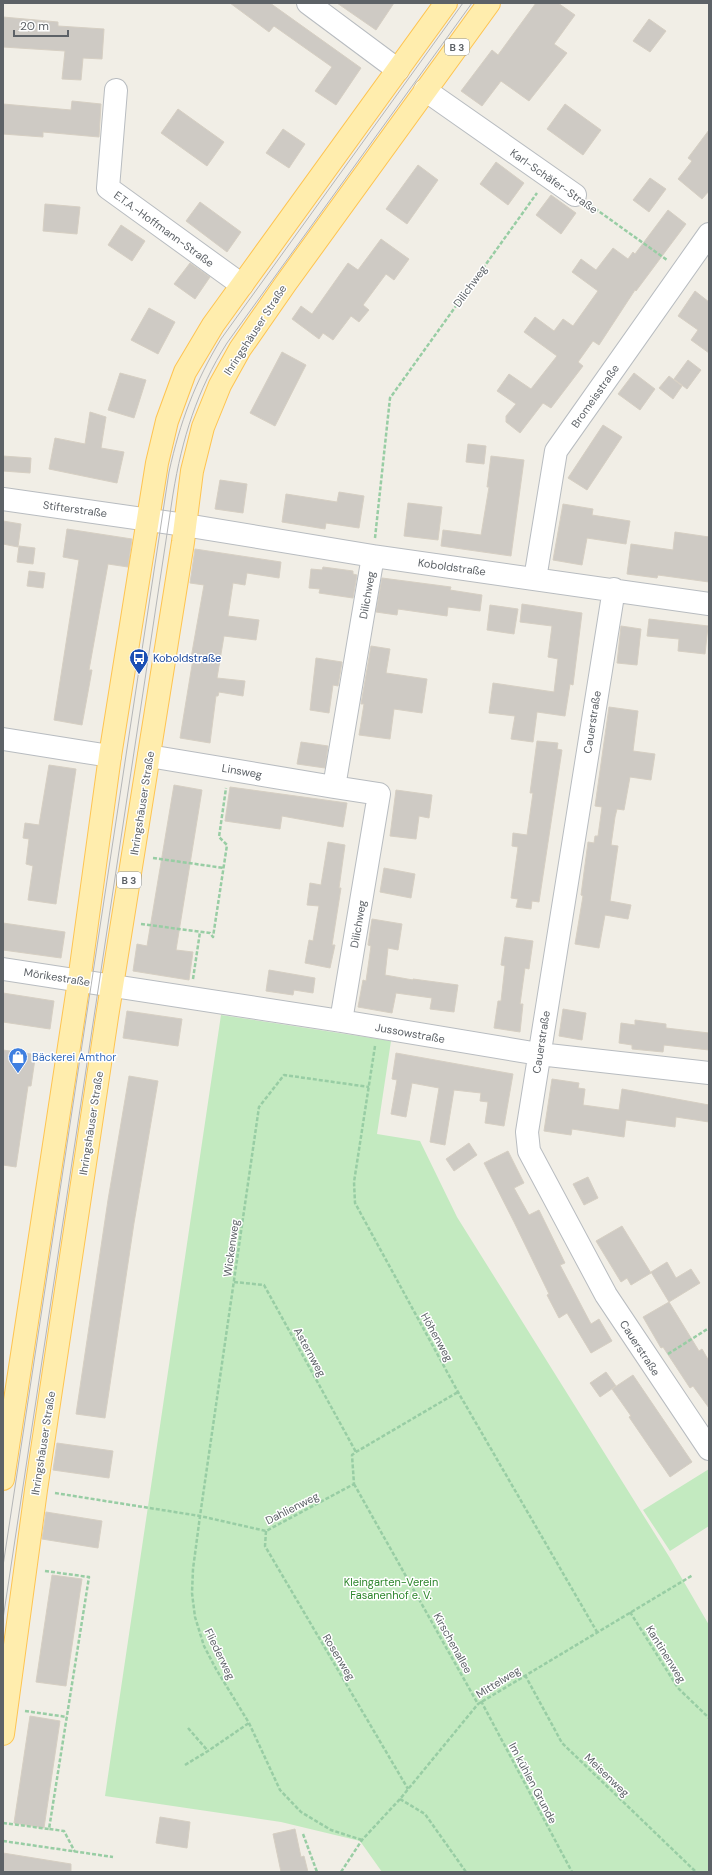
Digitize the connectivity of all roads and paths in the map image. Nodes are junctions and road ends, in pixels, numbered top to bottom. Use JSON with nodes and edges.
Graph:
{"nodes":[{"id":1,"x":308,"y":3,"type":"edge"},
{"id":2,"x":446,"y":3,"type":"edge"},
{"id":3,"x":489,"y":3,"type":"edge"},
{"id":4,"x":398,"y":70,"type":"junction"},
{"id":5,"x":116,"y":90,"type":"dead end"},
{"id":6,"x":425,"y":90,"type":"junction"},
{"id":7,"x":549,"y":177,"type":"junction"},
{"id":8,"x":575,"y":195,"type":"joint"},
{"id":9,"x":709,"y":234,"type":"edge"},
{"id":10,"x":702,"y":258,"type":"edge"},
{"id":11,"x":682,"y":271,"type":"junction"},
{"id":12,"x":242,"y":286,"type":"junction"},
{"id":13,"x":3,"y":499,"type":"edge"},
{"id":14,"x":147,"y":519,"type":"junction"},
{"id":15,"x":185,"y":525,"type":"junction"},
{"id":16,"x":373,"y":556,"type":"junction"},
{"id":17,"x":534,"y":579,"type":"junction"},
{"id":18,"x":614,"y":589,"type":"junction"},
{"id":19,"x":709,"y":604,"type":"edge"},
{"id":20,"x":3,"y":739,"type":"edge"},
{"id":21,"x":110,"y":756,"type":"junction"},
{"id":22,"x":150,"y":756,"type":"junction"},
{"id":23,"x":219,"y":785,"type":"dead end"},
{"id":24,"x":334,"y":787,"type":"junction"},
{"id":25,"x":133,"y":855,"type":"junction"},
{"id":26,"x":224,"y":868,"type":"junction"},
{"id":27,"x":122,"y":921,"type":"junction"},
{"id":28,"x":200,"y":932,"type":"junction"},
{"id":29,"x":3,"y":969,"type":"edge"},
{"id":30,"x":79,"y":981,"type":"junction"},
{"id":31,"x":112,"y":986,"type":"junction"},
{"id":32,"x":191,"y":997,"type":"junction"},
{"id":33,"x":341,"y":1021,"type":"junction"},
{"id":34,"x":378,"y":1027,"type":"junction"},
{"id":35,"x":539,"y":1054,"type":"junction"},
{"id":36,"x":709,"y":1073,"type":"edge"},
{"id":37,"x":369,"y":1087,"type":"junction"},
{"id":38,"x":234,"y":1282,"type":"junction"},
{"id":39,"x":709,"y":1328,"type":"edge"},
{"id":40,"x":651,"y":1364,"type":"junction"},
{"id":41,"x":458,"y":1392,"type":"junction"},
{"id":42,"x":709,"y":1449,"type":"edge"},
{"id":43,"x":356,"y":1452,"type":"junction"},
{"id":44,"x":3,"y":1479,"type":"edge"},
{"id":45,"x":354,"y":1484,"type":"junction"},
{"id":46,"x":36,"y":1490,"type":"junction"},
{"id":47,"x":200,"y":1516,"type":"junction"},
{"id":48,"x":266,"y":1531,"type":"junction"},
{"id":49,"x":25,"y":1568,"type":"junction"},
{"id":50,"x":693,"y":1575,"type":"dead end"},
{"id":51,"x":630,"y":1612,"type":"junction"},
{"id":52,"x":597,"y":1632,"type":"junction"},
{"id":53,"x":525,"y":1675,"type":"junction"},
{"id":54,"x":481,"y":1701,"type":"junction"},
{"id":55,"x":478,"y":1704,"type":"junction"},
{"id":56,"x":7,"y":1708,"type":"junction"},
{"id":57,"x":66,"y":1717,"type":"junction"},
{"id":58,"x":709,"y":1718,"type":"edge"},
{"id":59,"x":249,"y":1723,"type":"junction"},
{"id":60,"x":188,"y":1728,"type":"dead end"},
{"id":61,"x":3,"y":1734,"type":"edge"},
{"id":62,"x":208,"y":1751,"type":"junction"},
{"id":63,"x":185,"y":1765,"type":"dead end"},
{"id":64,"x":408,"y":1789,"type":"junction"},
{"id":65,"x":400,"y":1799,"type":"junction"},
{"id":66,"x":3,"y":1823,"type":"edge"},
{"id":67,"x":49,"y":1829,"type":"junction"},
{"id":68,"x":303,"y":1834,"type":"dead end"},
{"id":69,"x":362,"y":1840,"type":"junction"},
{"id":70,"x":3,"y":1841,"type":"edge"},
{"id":71,"x":75,"y":1852,"type":"junction"},
{"id":72,"x":113,"y":1857,"type":"dead end"},
{"id":73,"x":317,"y":1872,"type":"edge"},
{"id":74,"x":342,"y":1872,"type":"edge"},
{"id":75,"x":466,"y":1872,"type":"edge"},
{"id":76,"x":572,"y":1872,"type":"edge"},
{"id":77,"x":696,"y":1872,"type":"edge"}],
"edges":[{"from":1,"to":4,"type":"street"},
{"from":2,"to":4,"type":"main road"},
{"from":3,"to":6,"type":"main road","name":"Ihringshäuser Straße","number":"B 3"},
{"from":4,"to":12,"type":"main road"},
{"from":5,"to":12,"type":"street","name":"E.T.A.-Hoffmann-Straße"},
{"from":6,"to":7,"type":"street","name":"Karl-Schäfer-Straße"},
{"from":6,"to":15,"type":"main road","name":"Ihringshäuser Straße","number":"B 3"},
{"from":7,"to":8,"type":"street","name":"Karl-Schäfer-Straße"},
{"from":7,"to":16,"type":"path","name":"Dilichweg"},
{"from":8,"to":11,"type":"path","name":"Karl-Schäfer-Straße"},
{"from":9,"to":10,"type":"street","name":"Bromeisstraße"},
{"from":10,"to":11,"type":"street","name":"Bromeisstraße"},
{"from":11,"to":17,"type":"street","name":"Bromeisstraße"},
{"from":12,"to":14,"type":"main road"},
{"from":13,"to":14,"type":"street","name":"Stifterstraße"},
{"from":14,"to":15,"type":"street","name":"Koboldstraße"},
{"from":14,"to":21,"type":"main road"},
{"from":15,"to":16,"type":"street","name":"Koboldstraße"},
{"from":15,"to":22,"type":"main road","name":"Ihringshäuser Straße","number":"B 3"},
{"from":16,"to":17,"type":"street","name":"Koboldstraße"},
{"from":16,"to":24,"type":"street","name":"Dilichweg"},
{"from":17,"to":18,"type":"street","name":"Koboldstraße"},
{"from":18,"to":19,"type":"street","name":"Koboldstraße"},
{"from":18,"to":35,"type":"street","name":"Cauerstraße"},
{"from":20,"to":21,"type":"street"},
{"from":21,"to":30,"type":"main road"},
{"from":22,"to":24,"type":"street","name":"Linsweg"},
{"from":22,"to":25,"type":"main road","name":"Ihringshäuser Straße","number":"B 3"},
{"from":23,"to":26,"type":"path"},
{"from":24,"to":33,"type":"street","name":"Dilichweg"},
{"from":25,"to":26,"type":"path"},
{"from":25,"to":27,"type":"main road","name":"Ihringshäuser Straße","number":"B 3"},
{"from":26,"to":28,"type":"path"},
{"from":27,"to":28,"type":"path"},
{"from":27,"to":31,"type":"main road","name":"Ihringshäuser Straße","number":"B 3"},
{"from":28,"to":32,"type":"path"},
{"from":29,"to":30,"type":"street","name":"Mörikestraße"},
{"from":30,"to":31,"type":"street","name":"Mörikestraße"},
{"from":30,"to":44,"type":"main road"},
{"from":31,"to":32,"type":"street","name":"Jussowstraße"},
{"from":31,"to":46,"type":"main road","name":"Ihringshäuser Straße","number":"B 3"},
{"from":32,"to":33,"type":"street","name":"Jussowstraße"},
{"from":33,"to":34,"type":"street","name":"Jussowstraße"},
{"from":34,"to":35,"type":"street","name":"Jussowstraße"},
{"from":34,"to":37,"type":"path","name":"Höhenweg"},
{"from":35,"to":36,"type":"street","name":"Jussowstraße"},
{"from":35,"to":40,"type":"street","name":"Cauerstraße"},
{"from":37,"to":38,"type":"path","name":"Wickenweg"},
{"from":37,"to":41,"type":"path","name":"Höhenweg"},
{"from":38,"to":43,"type":"path","name":"Asternweg"},
{"from":38,"to":47,"type":"path","name":"Wickenweg"},
{"from":39,"to":40,"type":"path"},
{"from":40,"to":42,"type":"street","name":"Cauerstraße"},
{"from":41,"to":43,"type":"path"},
{"from":41,"to":52,"type":"path","name":"Höhenweg"},
{"from":43,"to":45,"type":"path"},
{"from":45,"to":48,"type":"path","name":"Dahlienweg"},
{"from":45,"to":55,"type":"path","name":"Kirschenallee"},
{"from":46,"to":47,"type":"path","name":"Dahlienweg"},
{"from":46,"to":49,"type":"main road","name":"Ihringshäuser Straße","number":"B 3"},
{"from":47,"to":48,"type":"path","name":"Dahlienweg"},
{"from":47,"to":59,"type":"path","name":"Fliederweg"},
{"from":48,"to":64,"type":"path","name":"Rosenweg"},
{"from":49,"to":56,"type":"main road","name":"Ihringshäuser Straße","number":"B 3"},
{"from":49,"to":57,"type":"path"},
{"from":50,"to":51,"type":"path","name":"Mittelweg"},
{"from":51,"to":52,"type":"path","name":"Mittelweg"},
{"from":51,"to":58,"type":"path","name":"Kantinenweg"},
{"from":52,"to":53,"type":"path","name":"Mittelweg"},
{"from":53,"to":54,"type":"path","name":"Mittelweg"},
{"from":53,"to":77,"type":"path","name":"Meisenweg"},
{"from":54,"to":55,"type":"path","name":"Mittelweg"},
{"from":54,"to":76,"type":"path","name":"Im kühlen Grunde"},
{"from":55,"to":64,"type":"path","name":"Mittelweg"},
{"from":56,"to":57,"type":"path"},
{"from":56,"to":61,"type":"main road","name":"Ihringshäuser Straße","number":"B 3"},
{"from":57,"to":67,"type":"path"},
{"from":59,"to":62,"type":"path"},
{"from":59,"to":69,"type":"path","name":"Fliederweg"},
{"from":60,"to":62,"type":"path"},
{"from":62,"to":63,"type":"path"},
{"from":64,"to":65,"type":"path","name":"Mittelweg"},
{"from":65,"to":69,"type":"path","name":"Mittelweg"},
{"from":65,"to":75,"type":"path"},
{"from":66,"to":67,"type":"path"},
{"from":67,"to":71,"type":"path"},
{"from":68,"to":73,"type":"path"},
{"from":69,"to":74,"type":"path","name":"Mittelweg"},
{"from":70,"to":71,"type":"path"},
{"from":71,"to":72,"type":"path"}]}
